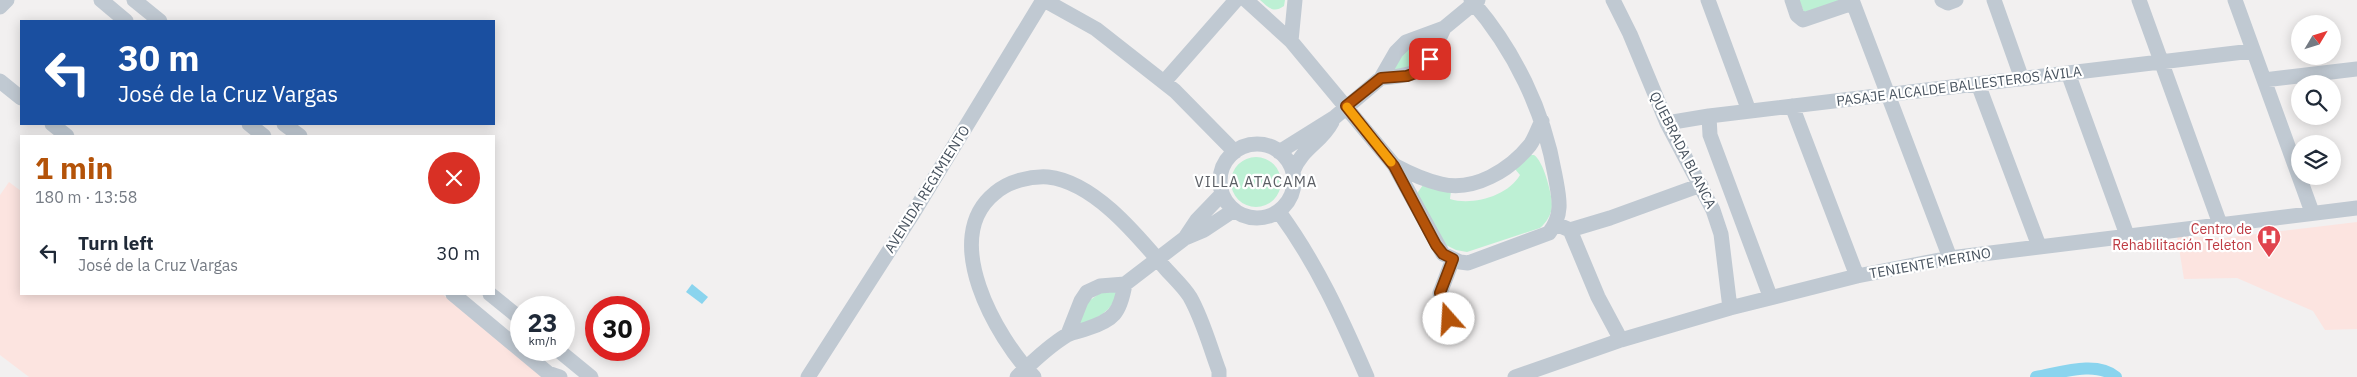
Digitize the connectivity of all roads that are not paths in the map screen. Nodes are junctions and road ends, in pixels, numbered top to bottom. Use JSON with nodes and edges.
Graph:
{"nodes":[{"id":1,"x":7,"y":0,"type":"edge"},
{"id":2,"x":100,"y":0,"type":"edge"},
{"id":3,"x":134,"y":0,"type":"edge"},
{"id":4,"x":1044,"y":0,"type":"edge"},
{"id":5,"x":1236,"y":0,"type":"edge"},
{"id":6,"x":1246,"y":0,"type":"edge"},
{"id":7,"x":1295,"y":0,"type":"edge"},
{"id":8,"x":1613,"y":0,"type":"edge"},
{"id":9,"x":1708,"y":0,"type":"edge"},
{"id":10,"x":1792,"y":0,"type":"edge"},
{"id":11,"x":1942,"y":0,"type":"edge"},
{"id":12,"x":1956,"y":0,"type":"edge"},
{"id":13,"x":1994,"y":0,"type":"edge"},
{"id":14,"x":2139,"y":0,"type":"edge"},
{"id":15,"x":2235,"y":0,"type":"edge"},
{"id":16,"x":1474,"y":1,"type":"edge"},
{"id":17,"x":1852,"y":2,"type":"edge"},
{"id":18,"x":0,"y":7,"type":"edge"},
{"id":19,"x":125,"y":20,"type":"edge"},
{"id":20,"x":159,"y":20,"type":"edge"},
{"id":21,"x":1444,"y":28,"type":"junction"},
{"id":22,"x":1291,"y":41,"type":"junction"},
{"id":23,"x":2252,"y":51,"type":"junction"},
{"id":24,"x":2161,"y":62,"type":"junction"},
{"id":25,"x":2357,"y":69,"type":"edge"},
{"id":26,"x":2068,"y":73,"type":"junction"},
{"id":27,"x":1381,"y":78,"type":"junction"},
{"id":28,"x":2022,"y":78,"type":"junction"},
{"id":29,"x":2264,"y":80,"type":"junction"},
{"id":30,"x":0,"y":81,"type":"edge"},
{"id":31,"x":1164,"y":82,"type":"junction"},
{"id":32,"x":1978,"y":84,"type":"junction"},
{"id":33,"x":1889,"y":94,"type":"junction"},
{"id":34,"x":20,"y":97,"type":"edge"},
{"id":35,"x":1346,"y":106,"type":"junction"},
{"id":36,"x":1792,"y":106,"type":"junction"},
{"id":37,"x":1749,"y":111,"type":"junction"},
{"id":38,"x":1709,"y":116,"type":"junction"},
{"id":39,"x":1335,"y":117,"type":"junction"},
{"id":40,"x":1542,"y":121,"type":"junction"},
{"id":41,"x":1667,"y":123,"type":"junction"},
{"id":42,"x":54,"y":125,"type":"edge"},
{"id":43,"x":250,"y":125,"type":"edge"},
{"id":44,"x":285,"y":125,"type":"edge"},
{"id":45,"x":65,"y":135,"type":"edge"},
{"id":46,"x":263,"y":135,"type":"edge"},
{"id":47,"x":299,"y":135,"type":"edge"},
{"id":48,"x":1235,"y":152,"type":"junction"},
{"id":49,"x":1279,"y":152,"type":"junction"},
{"id":50,"x":1394,"y":166,"type":"junction"},
{"id":51,"x":1293,"y":171,"type":"junction"},
{"id":52,"x":1702,"y":185,"type":"junction"},
{"id":53,"x":1222,"y":194,"type":"junction"},
{"id":54,"x":2357,"y":208,"type":"edge"},
{"id":55,"x":1234,"y":210,"type":"junction"},
{"id":56,"x":1279,"y":212,"type":"junction"},
{"id":57,"x":2312,"y":212,"type":"junction"},
{"id":58,"x":2220,"y":224,"type":"junction"},
{"id":59,"x":1563,"y":227,"type":"junction"},
{"id":60,"x":2127,"y":235,"type":"junction"},
{"id":61,"x":1185,"y":238,"type":"junction"},
{"id":62,"x":2039,"y":246,"type":"junction"},
{"id":63,"x":1950,"y":258,"type":"junction"},
{"id":64,"x":1157,"y":259,"type":"junction"},
{"id":65,"x":1453,"y":259,"type":"junction"},
{"id":66,"x":1857,"y":276,"type":"junction"},
{"id":67,"x":1125,"y":284,"type":"junction"},
{"id":68,"x":454,"y":295,"type":"edge"},
{"id":69,"x":491,"y":295,"type":"edge"},
{"id":70,"x":1770,"y":296,"type":"junction"},
{"id":71,"x":1730,"y":308,"type":"junction"},
{"id":72,"x":510,"y":311,"type":"edge"},
{"id":73,"x":1454,"y":332,"type":"dead end"},
{"id":74,"x":1068,"y":334,"type":"junction"},
{"id":75,"x":1621,"y":340,"type":"junction"},
{"id":76,"x":557,"y":361,"type":"edge"},
{"id":77,"x":571,"y":361,"type":"edge"},
{"id":78,"x":1026,"y":374,"type":"edge"},
{"id":79,"x":557,"y":376,"type":"edge"},
{"id":80,"x":591,"y":377,"type":"edge"},
{"id":81,"x":808,"y":377,"type":"edge"},
{"id":82,"x":1219,"y":377,"type":"edge"},
{"id":83,"x":1366,"y":377,"type":"edge"},
{"id":84,"x":1515,"y":377,"type":"edge"}],
"edges":[{"from":1,"to":18,"type":"street"},
{"from":2,"to":19,"type":"street"},
{"from":3,"to":20,"type":"street"},
{"from":4,"to":31,"type":"street"},
{"from":4,"to":81,"type":"street","name":"AVENIDA REGIMIENTO"},
{"from":5,"to":31,"type":"street"},
{"from":6,"to":22,"type":"street"},
{"from":7,"to":22,"type":"street"},
{"from":8,"to":41,"type":"street","name":"QUEBRADA BLANCA"},
{"from":9,"to":37,"type":"street"},
{"from":10,"to":17,"type":"street"},
{"from":11,"to":12,"type":"street"},
{"from":13,"to":28,"type":"street"},
{"from":14,"to":24,"type":"street"},
{"from":15,"to":23,"type":"street"},
{"from":16,"to":21,"type":"street"},
{"from":16,"to":40,"type":"street"},
{"from":17,"to":33,"type":"street"},
{"from":21,"to":27,"type":"street"},
{"from":21,"to":27,"type":"street"},
{"from":22,"to":35,"type":"street"},
{"from":23,"to":24,"type":"street","name":"PASAJE ALCALDE BALLESTEROS ÁVILA"},
{"from":23,"to":29,"type":"street"},
{"from":24,"to":26,"type":"street","name":"PASAJE ALCALDE BALLESTEROS ÁVILA"},
{"from":24,"to":58,"type":"street"},
{"from":25,"to":29,"type":"street"},
{"from":26,"to":28,"type":"street","name":"PASAJE ALCALDE BALLESTEROS ÁVILA"},
{"from":26,"to":60,"type":"street"},
{"from":27,"to":35,"type":"street"},
{"from":28,"to":32,"type":"street","name":"PASAJE ALCALDE BALLESTEROS ÁVILA"},
{"from":29,"to":57,"type":"street"},
{"from":30,"to":34,"type":"street"},
{"from":31,"to":48,"type":"street"},
{"from":32,"to":33,"type":"street","name":"PASAJE ALCALDE BALLESTEROS ÁVILA"},
{"from":32,"to":62,"type":"street"},
{"from":33,"to":36,"type":"street","name":"PASAJE ALCALDE BALLESTEROS ÁVILA"},
{"from":33,"to":63,"type":"street"},
{"from":35,"to":39,"type":"street"},
{"from":35,"to":50,"type":"street"},
{"from":36,"to":37,"type":"street","name":"PASAJE ALCALDE BALLESTEROS ÁVILA"},
{"from":36,"to":66,"type":"street"},
{"from":37,"to":38,"type":"street","name":"PASAJE ALCALDE BALLESTEROS ÁVILA"},
{"from":38,"to":41,"type":"street","name":"PASAJE ALCALDE BALLESTEROS ÁVILA"},
{"from":38,"to":70,"type":"street"},
{"from":39,"to":49,"type":"street"},
{"from":39,"to":51,"type":"street"},
{"from":40,"to":50,"type":"street"},
{"from":40,"to":59,"type":"street"},
{"from":41,"to":52,"type":"street","name":"QUEBRADA BLANCA"},
{"from":42,"to":45,"type":"street"},
{"from":43,"to":46,"type":"street"},
{"from":44,"to":47,"type":"street"},
{"from":48,"to":49,"type":"street"},
{"from":48,"to":53,"type":"street"},
{"from":49,"to":51,"type":"street"},
{"from":50,"to":65,"type":"street"},
{"from":51,"to":56,"type":"street"},
{"from":52,"to":59,"type":"street"},
{"from":52,"to":71,"type":"street","name":"QUEBRADA BLANCA"},
{"from":53,"to":55,"type":"street"},
{"from":53,"to":61,"type":"street"},
{"from":54,"to":57,"type":"street","name":"TENIENTE MERINO"},
{"from":55,"to":56,"type":"street"},
{"from":55,"to":61,"type":"street"},
{"from":56,"to":83,"type":"street"},
{"from":57,"to":58,"type":"street","name":"TENIENTE MERINO"},
{"from":58,"to":60,"type":"street","name":"TENIENTE MERINO"},
{"from":59,"to":65,"type":"street"},
{"from":59,"to":75,"type":"street"},
{"from":60,"to":62,"type":"street","name":"TENIENTE MERINO"},
{"from":61,"to":64,"type":"street"},
{"from":62,"to":63,"type":"street","name":"TENIENTE MERINO"},
{"from":63,"to":66,"type":"street","name":"TENIENTE MERINO"},
{"from":64,"to":67,"type":"street"},
{"from":64,"to":78,"type":"street"},
{"from":64,"to":82,"type":"street"},
{"from":65,"to":73,"type":"street"},
{"from":66,"to":70,"type":"street","name":"TENIENTE MERINO"},
{"from":67,"to":74,"type":"street"},
{"from":67,"to":74,"type":"street"},
{"from":68,"to":79,"type":"street"},
{"from":69,"to":72,"type":"street"},
{"from":70,"to":71,"type":"street","name":"TENIENTE MERINO"},
{"from":71,"to":75,"type":"street","name":"TENIENTE MERINO"},
{"from":74,"to":78,"type":"street"},
{"from":75,"to":84,"type":"street","name":"TENIENTE MERINO"},
{"from":76,"to":79,"type":"street"},
{"from":77,"to":80,"type":"street"}]}
